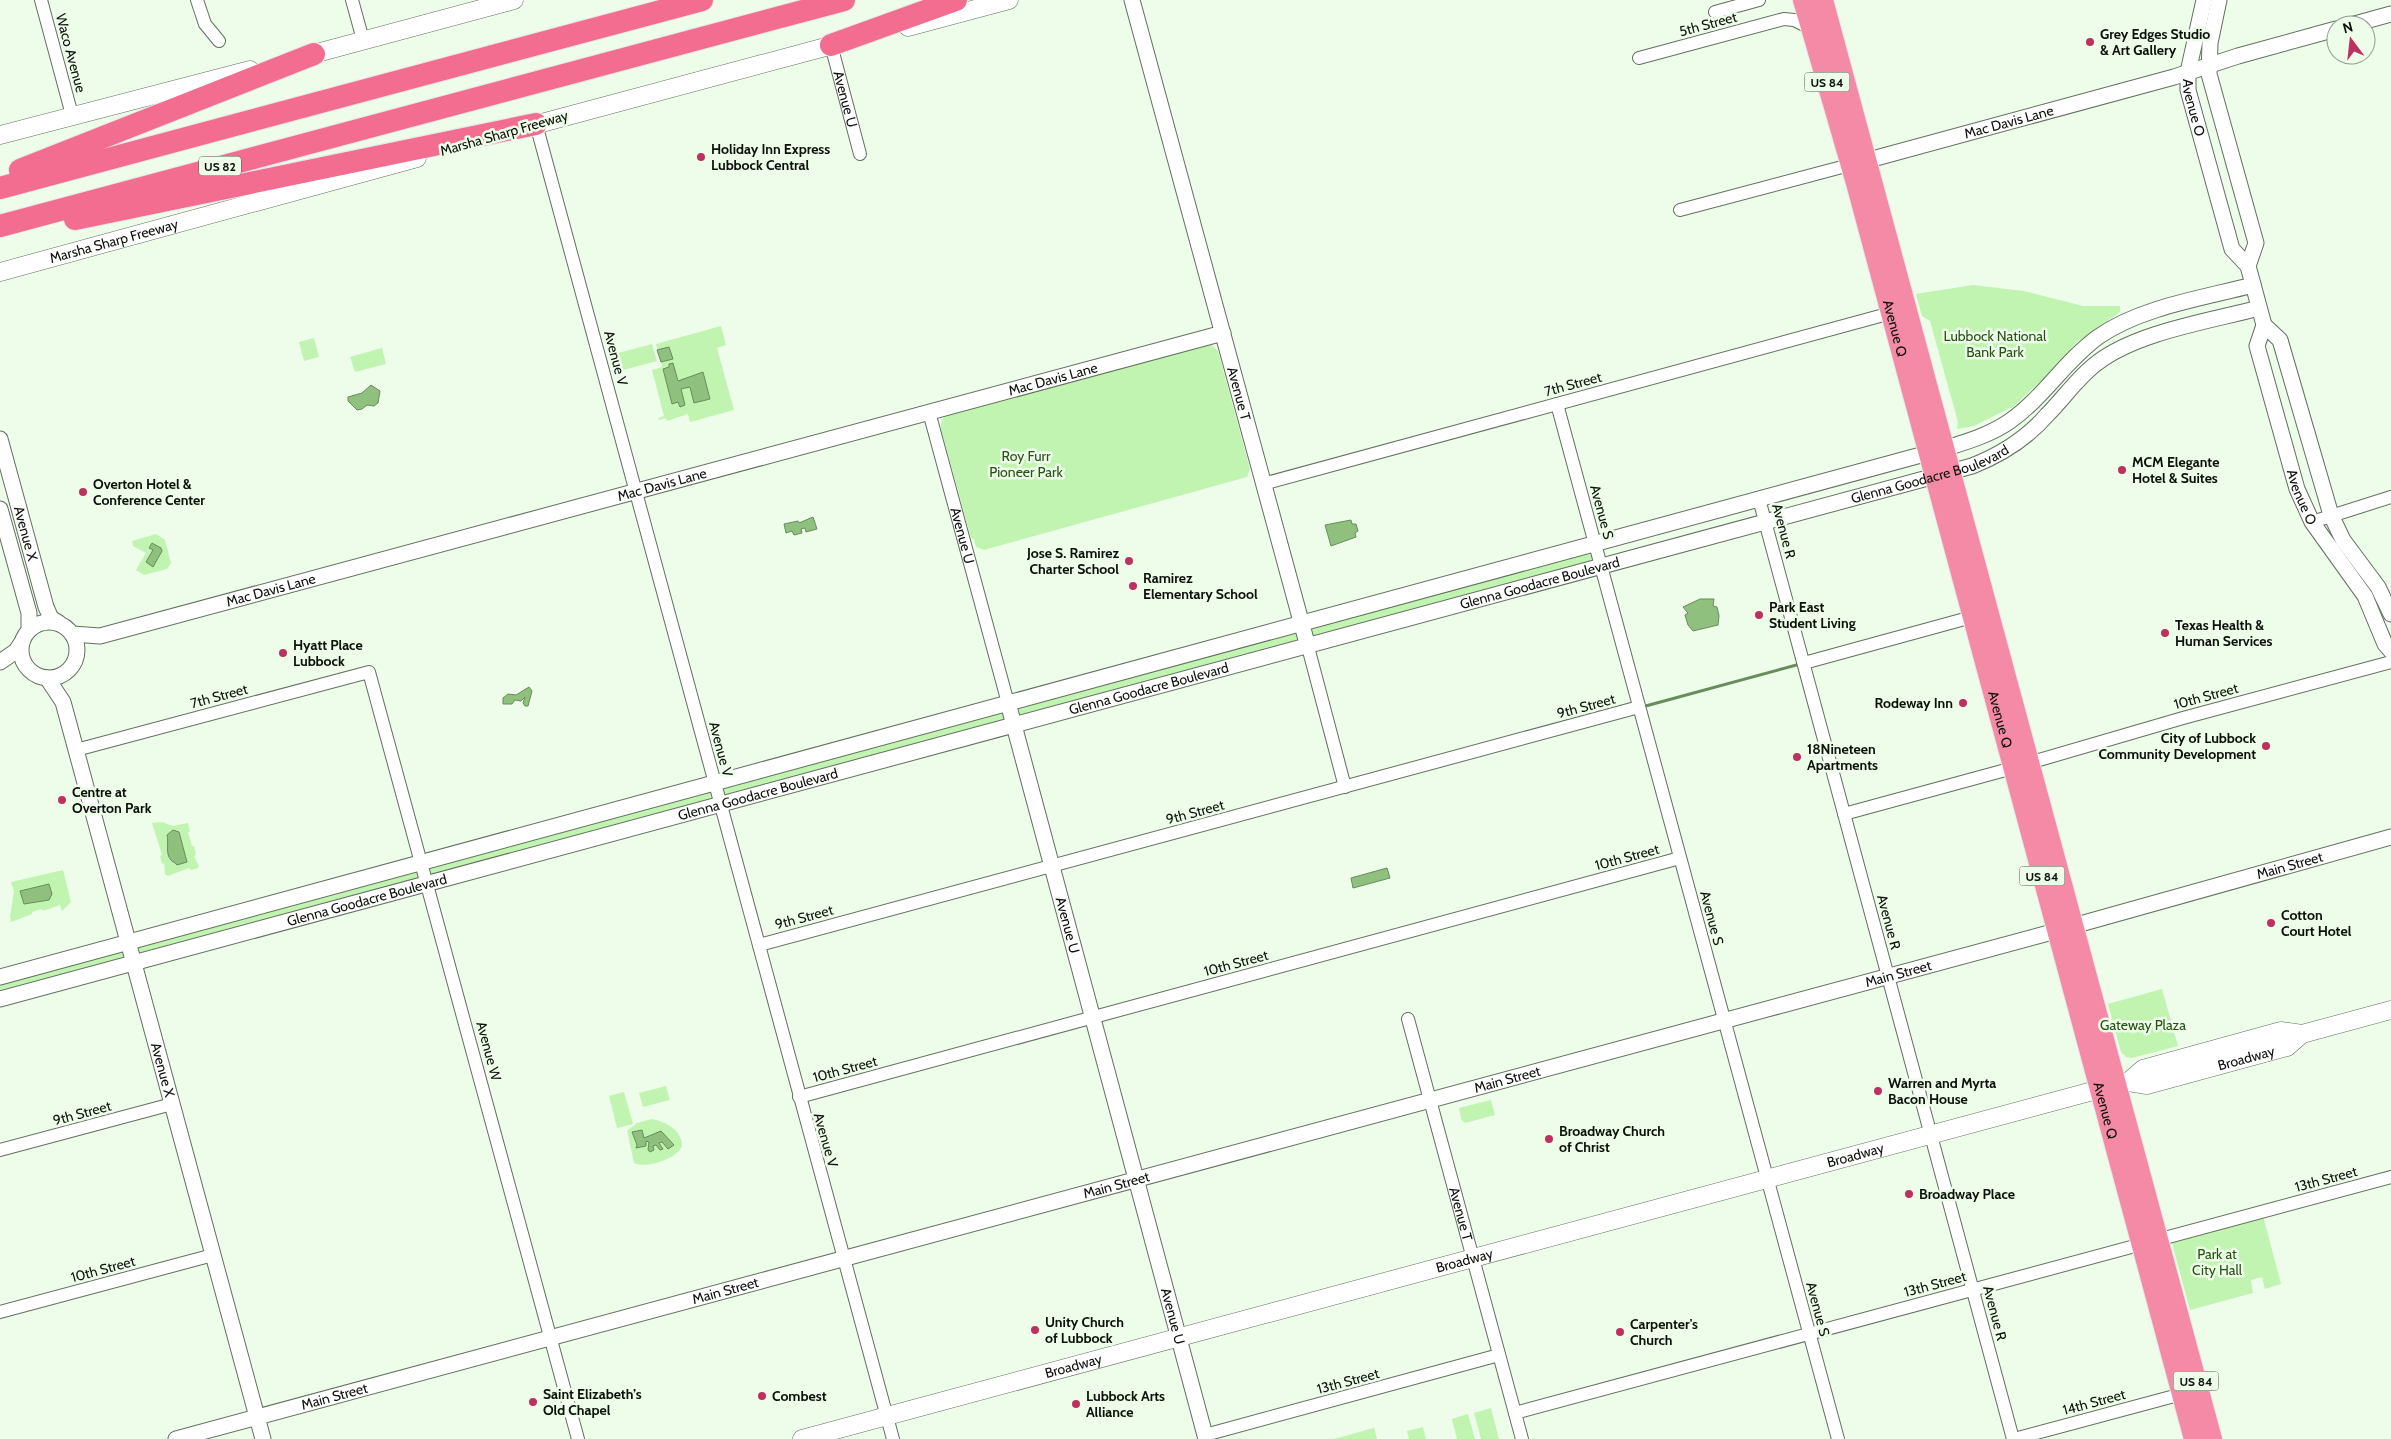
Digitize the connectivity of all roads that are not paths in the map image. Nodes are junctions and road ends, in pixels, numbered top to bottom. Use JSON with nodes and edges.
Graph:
{"nodes":[{"id":1,"x":41,"y":0,"type":"edge"},
{"id":2,"x":197,"y":0,"type":"edge"},
{"id":3,"x":352,"y":0,"type":"edge"},
{"id":4,"x":702,"y":0,"type":"edge"},
{"id":5,"x":844,"y":0,"type":"edge"},
{"id":6,"x":956,"y":0,"type":"edge"},
{"id":7,"x":1009,"y":0,"type":"edge"},
{"id":8,"x":1132,"y":0,"type":"edge"},
{"id":9,"x":1759,"y":0,"type":"edge"},
{"id":10,"x":1802,"y":0,"type":"edge"},
{"id":11,"x":1823,"y":0,"type":"edge"},
{"id":12,"x":2204,"y":0,"type":"edge"},
{"id":13,"x":2219,"y":0,"type":"edge"},
{"id":14,"x":510,"y":1,"type":"edge"},
{"id":15,"x":1715,"y":12,"type":"dead end"},
{"id":16,"x":2391,"y":14,"type":"edge"},
{"id":17,"x":2376,"y":18,"type":"edge"},
{"id":18,"x":1784,"y":19,"type":"junction"},
{"id":19,"x":1812,"y":29,"type":"junction"},
{"id":20,"x":2326,"y":32,"type":"edge"},
{"id":21,"x":363,"y":40,"type":"junction"},
{"id":22,"x":219,"y":41,"type":"dead end"},
{"id":23,"x":831,"y":45,"type":"junction"},
{"id":24,"x":314,"y":54,"type":"junction"},
{"id":25,"x":1639,"y":58,"type":"dead end"},
{"id":26,"x":2208,"y":65,"type":"junction"},
{"id":27,"x":2188,"y":72,"type":"junction"},
{"id":28,"x":72,"y":114,"type":"junction"},
{"id":29,"x":536,"y":124,"type":"junction"},
{"id":30,"x":0,"y":135,"type":"edge"},
{"id":31,"x":860,"y":154,"type":"dead end"},
{"id":32,"x":1858,"y":162,"type":"junction"},
{"id":33,"x":0,"y":178,"type":"edge"},
{"id":34,"x":0,"y":188,"type":"edge"},
{"id":35,"x":1680,"y":210,"type":"dead end"},
{"id":36,"x":0,"y":226,"type":"edge"},
{"id":37,"x":0,"y":234,"type":"edge"},
{"id":38,"x":2248,"y":266,"type":"junction"},
{"id":39,"x":0,"y":272,"type":"edge"},
{"id":40,"x":2253,"y":284,"type":"junction"},
{"id":41,"x":2259,"y":308,"type":"junction"},
{"id":42,"x":1891,"y":313,"type":"junction"},
{"id":43,"x":2264,"y":325,"type":"junction"},
{"id":44,"x":1223,"y":333,"type":"junction"},
{"id":45,"x":1557,"y":404,"type":"junction"},
{"id":46,"x":930,"y":412,"type":"junction"},
{"id":47,"x":0,"y":439,"type":"edge"},
{"id":48,"x":1936,"y":451,"type":"junction"},
{"id":49,"x":1942,"y":474,"type":"junction"},
{"id":50,"x":1264,"y":484,"type":"junction"},
{"id":51,"x":635,"y":491,"type":"junction"},
{"id":52,"x":2391,"y":497,"type":"edge"},
{"id":53,"x":1760,"y":499,"type":"junction"},
{"id":54,"x":0,"y":508,"type":"edge"},
{"id":55,"x":2331,"y":515,"type":"junction"},
{"id":56,"x":2312,"y":522,"type":"junction"},
{"id":57,"x":1766,"y":523,"type":"junction"},
{"id":58,"x":1595,"y":543,"type":"junction"},
{"id":59,"x":1601,"y":567,"type":"junction"},
{"id":60,"x":2391,"y":614,"type":"edge"},
{"id":61,"x":1972,"y":617,"type":"junction"},
{"id":62,"x":1301,"y":623,"type":"junction"},
{"id":63,"x":59,"y":624,"type":"junction"},
{"id":64,"x":72,"y":634,"type":"junction"},
{"id":65,"x":26,"y":636,"type":"junction"},
{"id":66,"x":100,"y":636,"type":"junction"},
{"id":67,"x":1308,"y":647,"type":"junction"},
{"id":68,"x":2391,"y":651,"type":"edge"},
{"id":69,"x":76,"y":655,"type":"junction"},
{"id":70,"x":2391,"y":662,"type":"edge"},
{"id":71,"x":0,"y":663,"type":"edge"},
{"id":72,"x":1804,"y":663,"type":"junction"},
{"id":73,"x":29,"y":669,"type":"junction"},
{"id":74,"x":67,"y":671,"type":"junction"},
{"id":75,"x":369,"y":672,"type":"joint"},
{"id":76,"x":47,"y":678,"type":"junction"},
{"id":77,"x":63,"y":702,"type":"junction"},
{"id":78,"x":1008,"y":703,"type":"junction"},
{"id":79,"x":1639,"y":707,"type":"junction"},
{"id":80,"x":1014,"y":726,"type":"junction"},
{"id":81,"x":76,"y":750,"type":"junction"},
{"id":82,"x":2021,"y":765,"type":"junction"},
{"id":83,"x":714,"y":783,"type":"junction"},
{"id":84,"x":1345,"y":787,"type":"junction"},
{"id":85,"x":720,"y":805,"type":"junction"},
{"id":86,"x":1844,"y":814,"type":"junction"},
{"id":87,"x":2391,"y":837,"type":"edge"},
{"id":88,"x":1680,"y":858,"type":"junction"},
{"id":89,"x":422,"y":862,"type":"junction"},
{"id":90,"x":1052,"y":866,"type":"junction"},
{"id":91,"x":428,"y":884,"type":"junction"},
{"id":92,"x":2064,"y":928,"type":"junction"},
{"id":93,"x":128,"y":942,"type":"junction"},
{"id":94,"x":758,"y":945,"type":"junction"},
{"id":95,"x":134,"y":963,"type":"junction"},
{"id":96,"x":1888,"y":976,"type":"junction"},
{"id":97,"x":0,"y":977,"type":"edge"},
{"id":98,"x":0,"y":998,"type":"edge"},
{"id":99,"x":2391,"y":1010,"type":"edge"},
{"id":100,"x":1093,"y":1018,"type":"junction"},
{"id":101,"x":1408,"y":1019,"type":"dead end"},
{"id":102,"x":1724,"y":1020,"type":"junction"},
{"id":103,"x":2114,"y":1086,"type":"junction"},
{"id":104,"x":799,"y":1097,"type":"junction"},
{"id":105,"x":1430,"y":1100,"type":"junction"},
{"id":106,"x":172,"y":1104,"type":"junction"},
{"id":107,"x":1931,"y":1134,"type":"junction"},
{"id":108,"x":0,"y":1150,"type":"edge"},
{"id":109,"x":2391,"y":1177,"type":"edge"},
{"id":110,"x":1767,"y":1179,"type":"junction"},
{"id":111,"x":1136,"y":1180,"type":"junction"},
{"id":112,"x":2149,"y":1242,"type":"junction"},
{"id":113,"x":213,"y":1255,"type":"junction"},
{"id":114,"x":1473,"y":1258,"type":"junction"},
{"id":115,"x":844,"y":1259,"type":"junction"},
{"id":116,"x":1973,"y":1290,"type":"junction"},
{"id":117,"x":0,"y":1312,"type":"edge"},
{"id":118,"x":1809,"y":1334,"type":"junction"},
{"id":119,"x":1179,"y":1337,"type":"junction"},
{"id":120,"x":551,"y":1338,"type":"junction"},
{"id":121,"x":1499,"y":1356,"type":"junction"},
{"id":122,"x":2182,"y":1394,"type":"junction"},
{"id":123,"x":1515,"y":1413,"type":"junction"},
{"id":124,"x":887,"y":1416,"type":"junction"},
{"id":125,"x":257,"y":1417,"type":"junction"},
{"id":126,"x":1206,"y":1437,"type":"edge"},
{"id":127,"x":176,"y":1439,"type":"edge"},
{"id":128,"x":263,"y":1439,"type":"edge"},
{"id":129,"x":578,"y":1439,"type":"edge"},
{"id":130,"x":802,"y":1439,"type":"edge"},
{"id":131,"x":893,"y":1439,"type":"edge"},
{"id":132,"x":1522,"y":1439,"type":"edge"},
{"id":133,"x":1838,"y":1439,"type":"edge"},
{"id":134,"x":2014,"y":1439,"type":"edge"},
{"id":135,"x":2194,"y":1439,"type":"edge"},
{"id":136,"x":2212,"y":1439,"type":"edge"}],
"edges":[{"from":1,"to":28,"type":"street","name":"Waco Avenue"},
{"from":2,"to":22,"type":"street"},
{"from":3,"to":21,"type":"street"},
{"from":4,"to":34,"type":"highway"},
{"from":5,"to":36,"type":"highway","number":"US 82"},
{"from":6,"to":23,"type":"highway"},
{"from":7,"to":23,"type":"main road","name":"Marsha Sharp Freeway"},
{"from":8,"to":44,"type":"street","name":"Avenue T"},
{"from":9,"to":15,"type":"street"},
{"from":10,"to":18,"type":"street"},
{"from":10,"to":19,"type":"highway","name":"Avenue Q","number":"US 84"},
{"from":11,"to":32,"type":"highway","name":"Avenue Q","number":"US 84"},
{"from":12,"to":27,"type":"street","name":"Avenue O"},
{"from":13,"to":26,"type":"street","name":"Avenue O"},
{"from":14,"to":21,"type":"main road"},
{"from":16,"to":17,"type":"street"},
{"from":18,"to":19,"type":"street"},
{"from":18,"to":25,"type":"street","name":"5th Street"},
{"from":19,"to":32,"type":"highway","name":"Avenue Q","number":"US 84"},
{"from":20,"to":26,"type":"street","name":"Mac Davis Lane"},
{"from":21,"to":24,"type":"main road"},
{"from":23,"to":29,"type":"main road","name":"Marsha Sharp Freeway"},
{"from":23,"to":31,"type":"street","name":"Avenue U"},
{"from":24,"to":28,"type":"main road"},
{"from":24,"to":33,"type":"highway"},
{"from":26,"to":27,"type":"street","name":"Mac Davis Lane"},
{"from":26,"to":38,"type":"street","name":"Avenue O"},
{"from":27,"to":32,"type":"street","name":"Mac Davis Lane"},
{"from":27,"to":38,"type":"street","name":"Avenue O"},
{"from":28,"to":30,"type":"main road"},
{"from":29,"to":37,"type":"highway"},
{"from":29,"to":39,"type":"main road","name":"Marsha Sharp Freeway"},
{"from":29,"to":51,"type":"street","name":"Avenue V"},
{"from":32,"to":35,"type":"street","name":"Mac Davis Lane"},
{"from":32,"to":42,"type":"highway","name":"Avenue Q","number":"US 84"},
{"from":32,"to":48,"type":"highway","name":"Avenue Q","number":"US 84"},
{"from":38,"to":40,"type":"street","name":"Avenue O"},
{"from":40,"to":41,"type":"street","name":"Avenue O"},
{"from":40,"to":48,"type":"street","name":"Glenna Goodacre Boulevard"},
{"from":41,"to":43,"type":"street","name":"Avenue O"},
{"from":41,"to":49,"type":"street","name":"Glenna Goodacre Boulevard"},
{"from":42,"to":45,"type":"street","name":"7th Street"},
{"from":42,"to":48,"type":"highway","name":"Avenue Q","number":"US 84"},
{"from":43,"to":55,"type":"street","name":"Avenue O"},
{"from":43,"to":56,"type":"street","name":"Avenue O"},
{"from":44,"to":46,"type":"street","name":"Mac Davis Lane"},
{"from":44,"to":50,"type":"street","name":"Avenue T"},
{"from":45,"to":50,"type":"street","name":"7th Street"},
{"from":45,"to":58,"type":"street","name":"Avenue S"},
{"from":46,"to":51,"type":"street","name":"Mac Davis Lane"},
{"from":46,"to":78,"type":"street","name":"Avenue U"},
{"from":47,"to":63,"type":"street","name":"Avenue X"},
{"from":48,"to":49,"type":"highway","name":"Avenue Q","number":"US 84"},
{"from":48,"to":53,"type":"street","name":"Glenna Goodacre Boulevard"},
{"from":49,"to":57,"type":"street","name":"Glenna Goodacre Boulevard"},
{"from":49,"to":61,"type":"highway","name":"Avenue Q","number":"US 84"},
{"from":49,"to":82,"type":"highway","name":"Avenue Q","number":"US 84"},
{"from":50,"to":62,"type":"street","name":"Avenue T"},
{"from":51,"to":66,"type":"street","name":"Mac Davis Lane"},
{"from":51,"to":83,"type":"street","name":"Avenue V"},
{"from":52,"to":55,"type":"street"},
{"from":53,"to":57,"type":"street","name":"Avenue R"},
{"from":53,"to":58,"type":"street","name":"Glenna Goodacre Boulevard"},
{"from":54,"to":65,"type":"street","name":"Avenue X"},
{"from":55,"to":56,"type":"street"},
{"from":55,"to":60,"type":"street","name":"Avenue O"},
{"from":56,"to":68,"type":"street","name":"Avenue O"},
{"from":57,"to":59,"type":"street","name":"Glenna Goodacre Boulevard"},
{"from":57,"to":72,"type":"street","name":"Avenue R"},
{"from":58,"to":59,"type":"street","name":"Avenue S"},
{"from":58,"to":62,"type":"street","name":"Glenna Goodacre Boulevard"},
{"from":59,"to":67,"type":"street","name":"Glenna Goodacre Boulevard"},
{"from":59,"to":79,"type":"street","name":"Avenue S"},
{"from":61,"to":72,"type":"street"},
{"from":61,"to":82,"type":"highway","name":"Avenue Q","number":"US 84"},
{"from":62,"to":67,"type":"street","name":"Avenue T"},
{"from":62,"to":78,"type":"street","name":"Glenna Goodacre Boulevard"},
{"from":63,"to":64,"type":"street"},
{"from":63,"to":65,"type":"street"},
{"from":64,"to":66,"type":"street"},
{"from":64,"to":69,"type":"street"},
{"from":65,"to":71,"type":"street"},
{"from":65,"to":73,"type":"street"},
{"from":66,"to":69,"type":"street"},
{"from":67,"to":80,"type":"street","name":"Glenna Goodacre Boulevard"},
{"from":67,"to":84,"type":"street","name":"Avenue T"},
{"from":69,"to":74,"type":"street"},
{"from":70,"to":82,"type":"street","name":"10th Street"},
{"from":71,"to":73,"type":"street"},
{"from":72,"to":86,"type":"street","name":"Avenue R"},
{"from":73,"to":76,"type":"street"},
{"from":74,"to":76,"type":"street"},
{"from":74,"to":77,"type":"street","name":"Avenue X"},
{"from":75,"to":81,"type":"street","name":"7th Street"},
{"from":75,"to":89,"type":"street","name":"Avenue W"},
{"from":76,"to":77,"type":"street","name":"Avenue X"},
{"from":77,"to":81,"type":"street","name":"Avenue X"},
{"from":78,"to":80,"type":"street","name":"Avenue U"},
{"from":78,"to":83,"type":"street","name":"Glenna Goodacre Boulevard"},
{"from":79,"to":84,"type":"street","name":"9th Street"},
{"from":79,"to":88,"type":"street","name":"Avenue S"},
{"from":80,"to":85,"type":"street","name":"Glenna Goodacre Boulevard"},
{"from":80,"to":90,"type":"street","name":"Avenue U"},
{"from":81,"to":93,"type":"street","name":"Avenue X"},
{"from":82,"to":86,"type":"street","name":"10th Street"},
{"from":82,"to":92,"type":"highway","name":"Avenue Q","number":"US 84"},
{"from":82,"to":92,"type":"highway","name":"Avenue Q","number":"US 84"},
{"from":83,"to":85,"type":"street","name":"Avenue V"},
{"from":83,"to":89,"type":"street","name":"Glenna Goodacre Boulevard"},
{"from":84,"to":90,"type":"street","name":"9th Street"},
{"from":85,"to":91,"type":"street","name":"Glenna Goodacre Boulevard"},
{"from":85,"to":94,"type":"street","name":"Avenue V"},
{"from":86,"to":96,"type":"street","name":"Avenue R"},
{"from":87,"to":92,"type":"street","name":"Main Street"},
{"from":88,"to":100,"type":"street","name":"10th Street"},
{"from":88,"to":102,"type":"street","name":"Avenue S"},
{"from":89,"to":91,"type":"street","name":"Avenue W"},
{"from":89,"to":93,"type":"street","name":"Glenna Goodacre Boulevard"},
{"from":90,"to":94,"type":"street","name":"9th Street"},
{"from":90,"to":100,"type":"street","name":"Avenue U"},
{"from":91,"to":95,"type":"street","name":"Glenna Goodacre Boulevard"},
{"from":91,"to":120,"type":"street","name":"Avenue W"},
{"from":92,"to":96,"type":"street","name":"Main Street"},
{"from":92,"to":103,"type":"highway","name":"Avenue Q","number":"US 84"},
{"from":93,"to":95,"type":"street","name":"Avenue X"},
{"from":93,"to":97,"type":"street","name":"Glenna Goodacre Boulevard"},
{"from":94,"to":104,"type":"street","name":"Avenue V"},
{"from":95,"to":98,"type":"street","name":"Glenna Goodacre Boulevard"},
{"from":95,"to":106,"type":"street","name":"Avenue X"},
{"from":96,"to":102,"type":"street","name":"Main Street"},
{"from":96,"to":107,"type":"street","name":"Avenue R"},
{"from":99,"to":103,"type":"main road","name":"Broadway"},
{"from":100,"to":104,"type":"street","name":"10th Street"},
{"from":100,"to":111,"type":"street","name":"Avenue U"},
{"from":101,"to":105,"type":"street","name":"Avenue T"},
{"from":102,"to":105,"type":"street","name":"Main Street"},
{"from":102,"to":110,"type":"street","name":"Avenue S"},
{"from":103,"to":107,"type":"main road","name":"Broadway"},
{"from":103,"to":112,"type":"highway","name":"Avenue Q","number":"US 84"},
{"from":104,"to":115,"type":"street","name":"Avenue V"},
{"from":105,"to":111,"type":"street","name":"Main Street"},
{"from":105,"to":114,"type":"street","name":"Avenue T"},
{"from":106,"to":108,"type":"street","name":"9th Street"},
{"from":106,"to":113,"type":"street","name":"Avenue X"},
{"from":107,"to":110,"type":"main road","name":"Broadway"},
{"from":107,"to":116,"type":"street","name":"Avenue R"},
{"from":109,"to":112,"type":"street","name":"13th Street"},
{"from":110,"to":114,"type":"main road","name":"Broadway"},
{"from":110,"to":118,"type":"street","name":"Avenue S"},
{"from":111,"to":115,"type":"street","name":"Main Street"},
{"from":111,"to":119,"type":"street","name":"Avenue U"},
{"from":112,"to":116,"type":"street","name":"13th Street"},
{"from":112,"to":122,"type":"highway","name":"Avenue Q","number":"US 84"},
{"from":112,"to":136,"type":"highway","name":"Avenue Q","number":"US 84"},
{"from":113,"to":117,"type":"street","name":"10th Street"},
{"from":113,"to":125,"type":"street","name":"Avenue X"},
{"from":114,"to":119,"type":"main road","name":"Broadway"},
{"from":114,"to":121,"type":"street","name":"Avenue T"},
{"from":115,"to":120,"type":"street","name":"Main Street"},
{"from":115,"to":124,"type":"street","name":"Avenue V"},
{"from":116,"to":118,"type":"street","name":"13th Street"},
{"from":116,"to":134,"type":"street","name":"Avenue R"},
{"from":118,"to":123,"type":"street","name":"13th Street"},
{"from":118,"to":133,"type":"street","name":"Avenue S"},
{"from":119,"to":124,"type":"main road","name":"Broadway"},
{"from":119,"to":126,"type":"street","name":"Avenue U"},
{"from":120,"to":125,"type":"street","name":"Main Street"},
{"from":120,"to":129,"type":"street","name":"Avenue W"},
{"from":121,"to":123,"type":"street","name":"Avenue T"},
{"from":121,"to":126,"type":"street","name":"13th Street"},
{"from":122,"to":134,"type":"street","name":"14th Street"},
{"from":122,"to":135,"type":"highway","name":"Avenue Q","number":"US 84"},
{"from":123,"to":132,"type":"street","name":"Avenue T"},
{"from":124,"to":130,"type":"main road","name":"Broadway"},
{"from":124,"to":131,"type":"street","name":"Avenue V"},
{"from":125,"to":127,"type":"street","name":"Main Street"},
{"from":125,"to":128,"type":"street","name":"Avenue X"}]}
